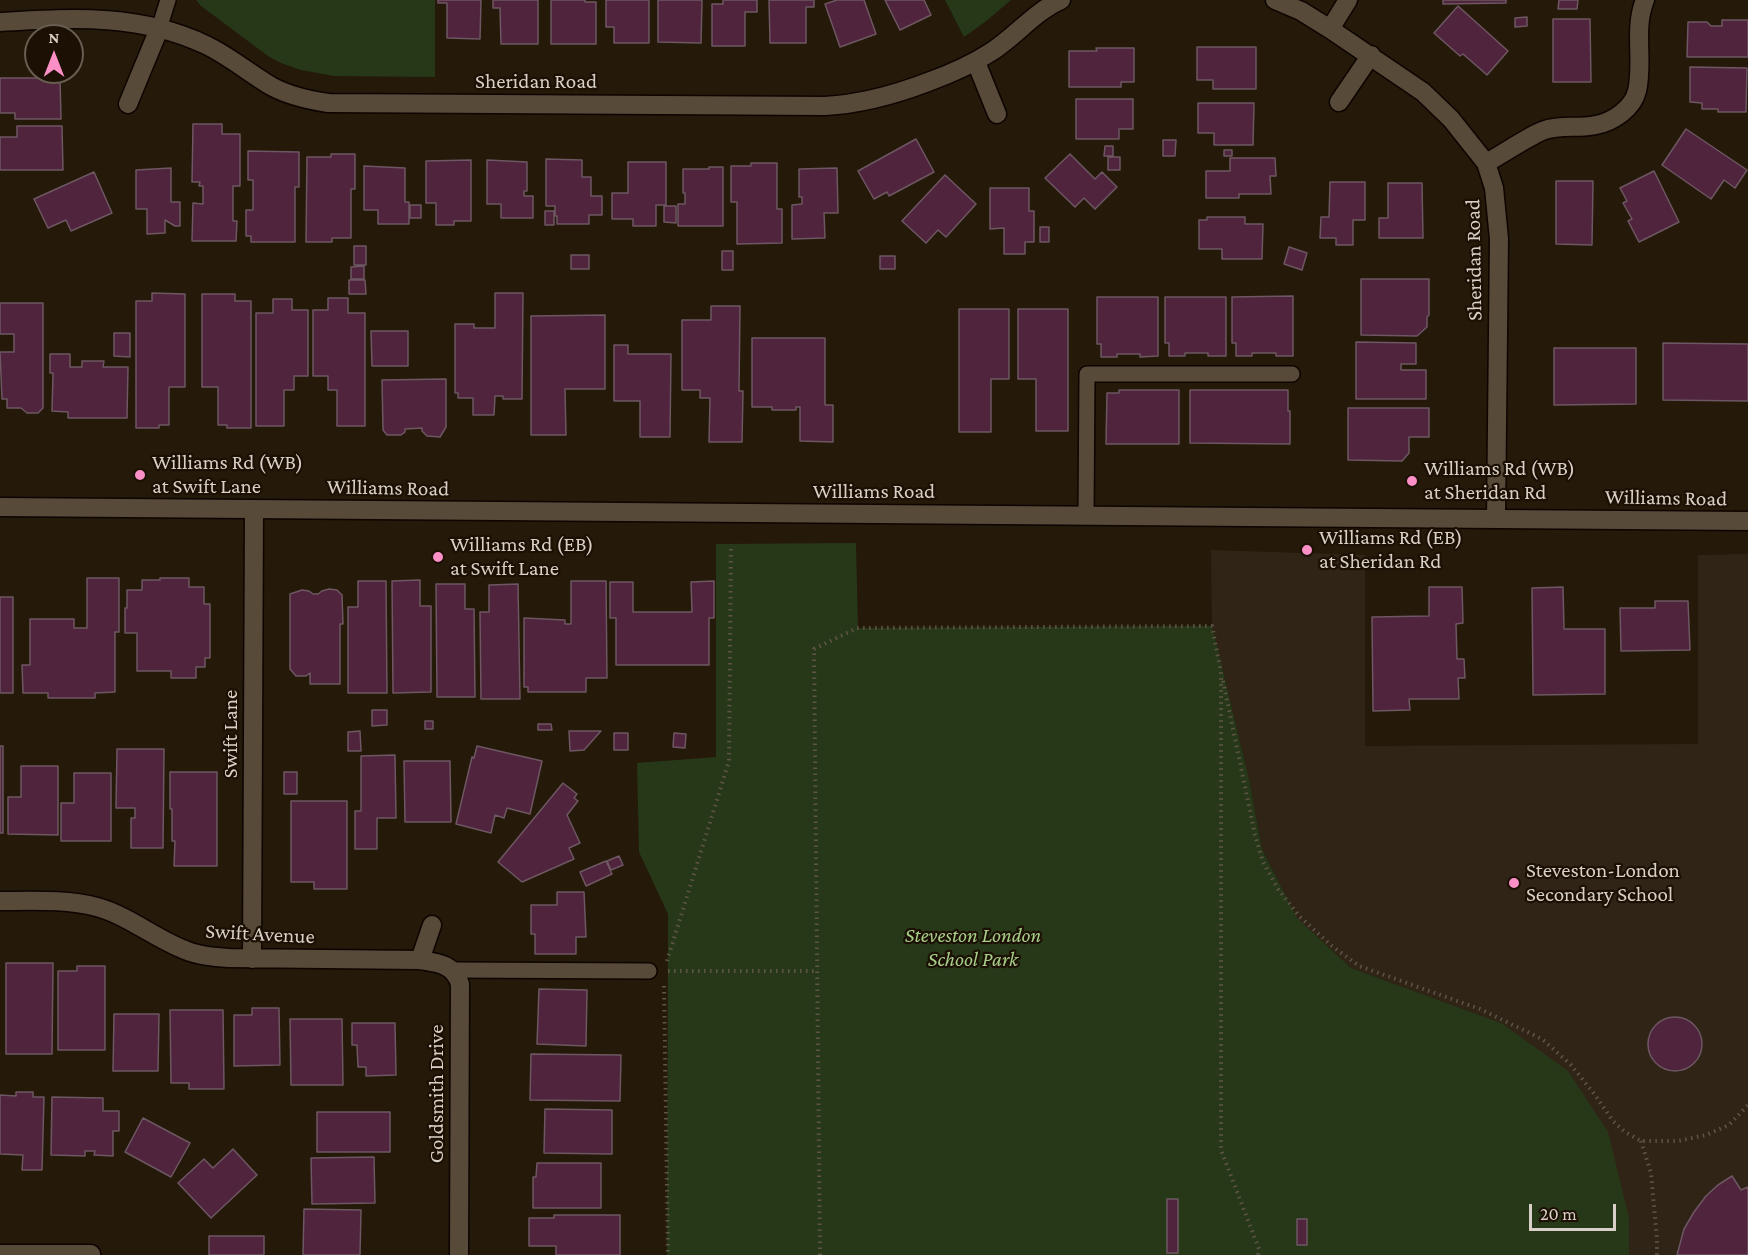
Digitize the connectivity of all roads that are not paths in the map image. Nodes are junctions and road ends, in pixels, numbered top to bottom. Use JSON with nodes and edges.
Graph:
{"nodes":[{"id":1,"x":168,"y":0,"type":"edge"},
{"id":2,"x":1061,"y":0,"type":"edge"},
{"id":3,"x":1275,"y":0,"type":"edge"},
{"id":4,"x":1348,"y":0,"type":"edge"},
{"id":5,"x":1645,"y":0,"type":"edge"},
{"id":6,"x":0,"y":22,"type":"edge"},
{"id":7,"x":159,"y":29,"type":"junction"},
{"id":8,"x":1330,"y":29,"type":"junction"},
{"id":9,"x":1371,"y":55,"type":"junction"},
{"id":10,"x":976,"y":62,"type":"junction"},
{"id":11,"x":1339,"y":102,"type":"dead end"},
{"id":12,"x":128,"y":104,"type":"dead end"},
{"id":13,"x":997,"y":114,"type":"dead end"},
{"id":14,"x":1486,"y":163,"type":"junction"},
{"id":15,"x":1292,"y":374,"type":"dead end"},
{"id":16,"x":0,"y":507,"type":"edge"},
{"id":17,"x":254,"y":509,"type":"junction"},
{"id":18,"x":1086,"y":516,"type":"junction"},
{"id":19,"x":1496,"y":518,"type":"junction"},
{"id":20,"x":1748,"y":521,"type":"edge"},
{"id":21,"x":0,"y":901,"type":"edge"},
{"id":22,"x":432,"y":925,"type":"dead end"},
{"id":23,"x":252,"y":959,"type":"junction"},
{"id":24,"x":420,"y":960,"type":"junction"},
{"id":25,"x":453,"y":970,"type":"junction"},
{"id":26,"x":657,"y":971,"type":"road end"},
{"id":27,"x":0,"y":1254,"type":"edge"},
{"id":28,"x":91,"y":1254,"type":"edge"},
{"id":29,"x":459,"y":1255,"type":"edge"}],
"edges":[{"from":1,"to":7,"type":"lane"},
{"from":2,"to":10,"type":"street","name":"Sheridan Road"},
{"from":3,"to":8,"type":"street","name":"Sheridan Road"},
{"from":4,"to":8,"type":"street"},
{"from":5,"to":14,"type":"street"},
{"from":6,"to":7,"type":"street","name":"Sheridan Road"},
{"from":7,"to":10,"type":"street","name":"Sheridan Road"},
{"from":7,"to":12,"type":"street"},
{"from":8,"to":9,"type":"street","name":"Sheridan Road"},
{"from":9,"to":11,"type":"street"},
{"from":9,"to":14,"type":"street","name":"Sheridan Road"},
{"from":10,"to":13,"type":"street"},
{"from":14,"to":19,"type":"street","name":"Sheridan Road"},
{"from":15,"to":18,"type":"lane"},
{"from":16,"to":17,"type":"street","name":"Williams Road"},
{"from":17,"to":18,"type":"street","name":"Williams Road"},
{"from":17,"to":23,"type":"street","name":"Swift Lane"},
{"from":18,"to":19,"type":"street","name":"Williams Road"},
{"from":19,"to":20,"type":"street","name":"Williams Road"},
{"from":21,"to":23,"type":"street","name":"Swift Avenue"},
{"from":22,"to":24,"type":"street"},
{"from":23,"to":24,"type":"street","name":"Swift Avenue"},
{"from":24,"to":25,"type":"street"},
{"from":25,"to":26,"type":"lane"},
{"from":25,"to":29,"type":"street","name":"Goldsmith Drive"},
{"from":27,"to":28,"type":"street"}]}
